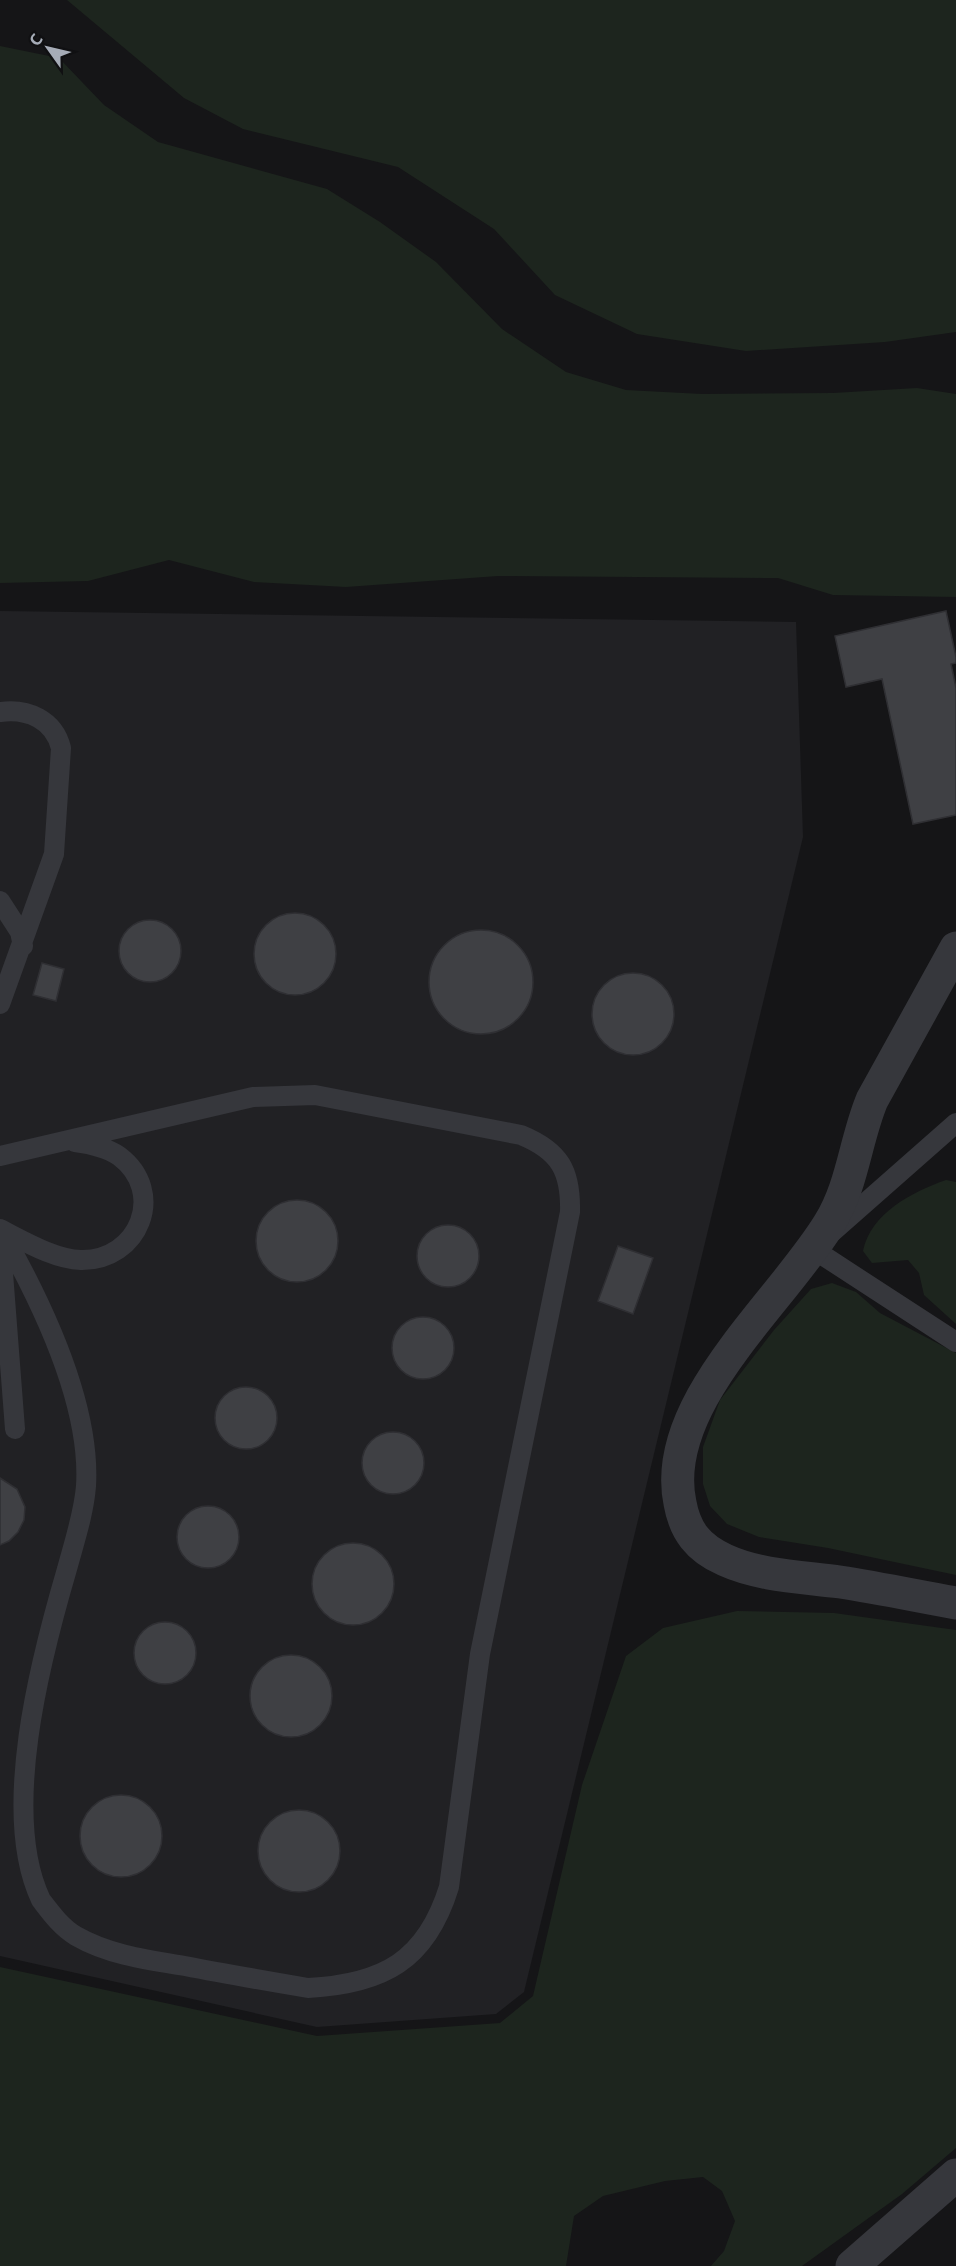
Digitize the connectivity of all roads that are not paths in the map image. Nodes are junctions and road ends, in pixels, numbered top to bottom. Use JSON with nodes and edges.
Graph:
{"nodes":[{"id":1,"x":0,"y":712,"type":"edge"},
{"id":2,"x":0,"y":901,"type":"edge"},
{"id":3,"x":23,"y":946,"type":"junction"},
{"id":4,"x":956,"y":948,"type":"edge"},
{"id":5,"x":0,"y":1004,"type":"edge"},
{"id":6,"x":956,"y":1123,"type":"edge"},
{"id":7,"x":69,"y":1141,"type":"junction"},
{"id":8,"x":0,"y":1156,"type":"edge"},
{"id":9,"x":0,"y":1229,"type":"edge"},
{"id":10,"x":0,"y":1234,"type":"edge"},
{"id":11,"x":813,"y":1249,"type":"junction"},
{"id":12,"x":956,"y":1342,"type":"edge"},
{"id":13,"x":15,"y":1429,"type":"dead end"},
{"id":14,"x":956,"y":1603,"type":"edge"},
{"id":15,"x":956,"y":2175,"type":"edge"},
{"id":16,"x":852,"y":2266,"type":"edge"}],
"edges":[{"from":1,"to":3,"type":"lane"},
{"from":2,"to":3,"type":"lane"},
{"from":3,"to":5,"type":"lane"},
{"from":4,"to":11,"type":"street"},
{"from":6,"to":11,"type":"lane"},
{"from":7,"to":8,"type":"lane"},
{"from":7,"to":9,"type":"lane"},
{"from":7,"to":9,"type":"lane"},
{"from":10,"to":13,"type":"lane"},
{"from":11,"to":12,"type":"lane"},
{"from":11,"to":14,"type":"street"},
{"from":15,"to":16,"type":"street"}]}
